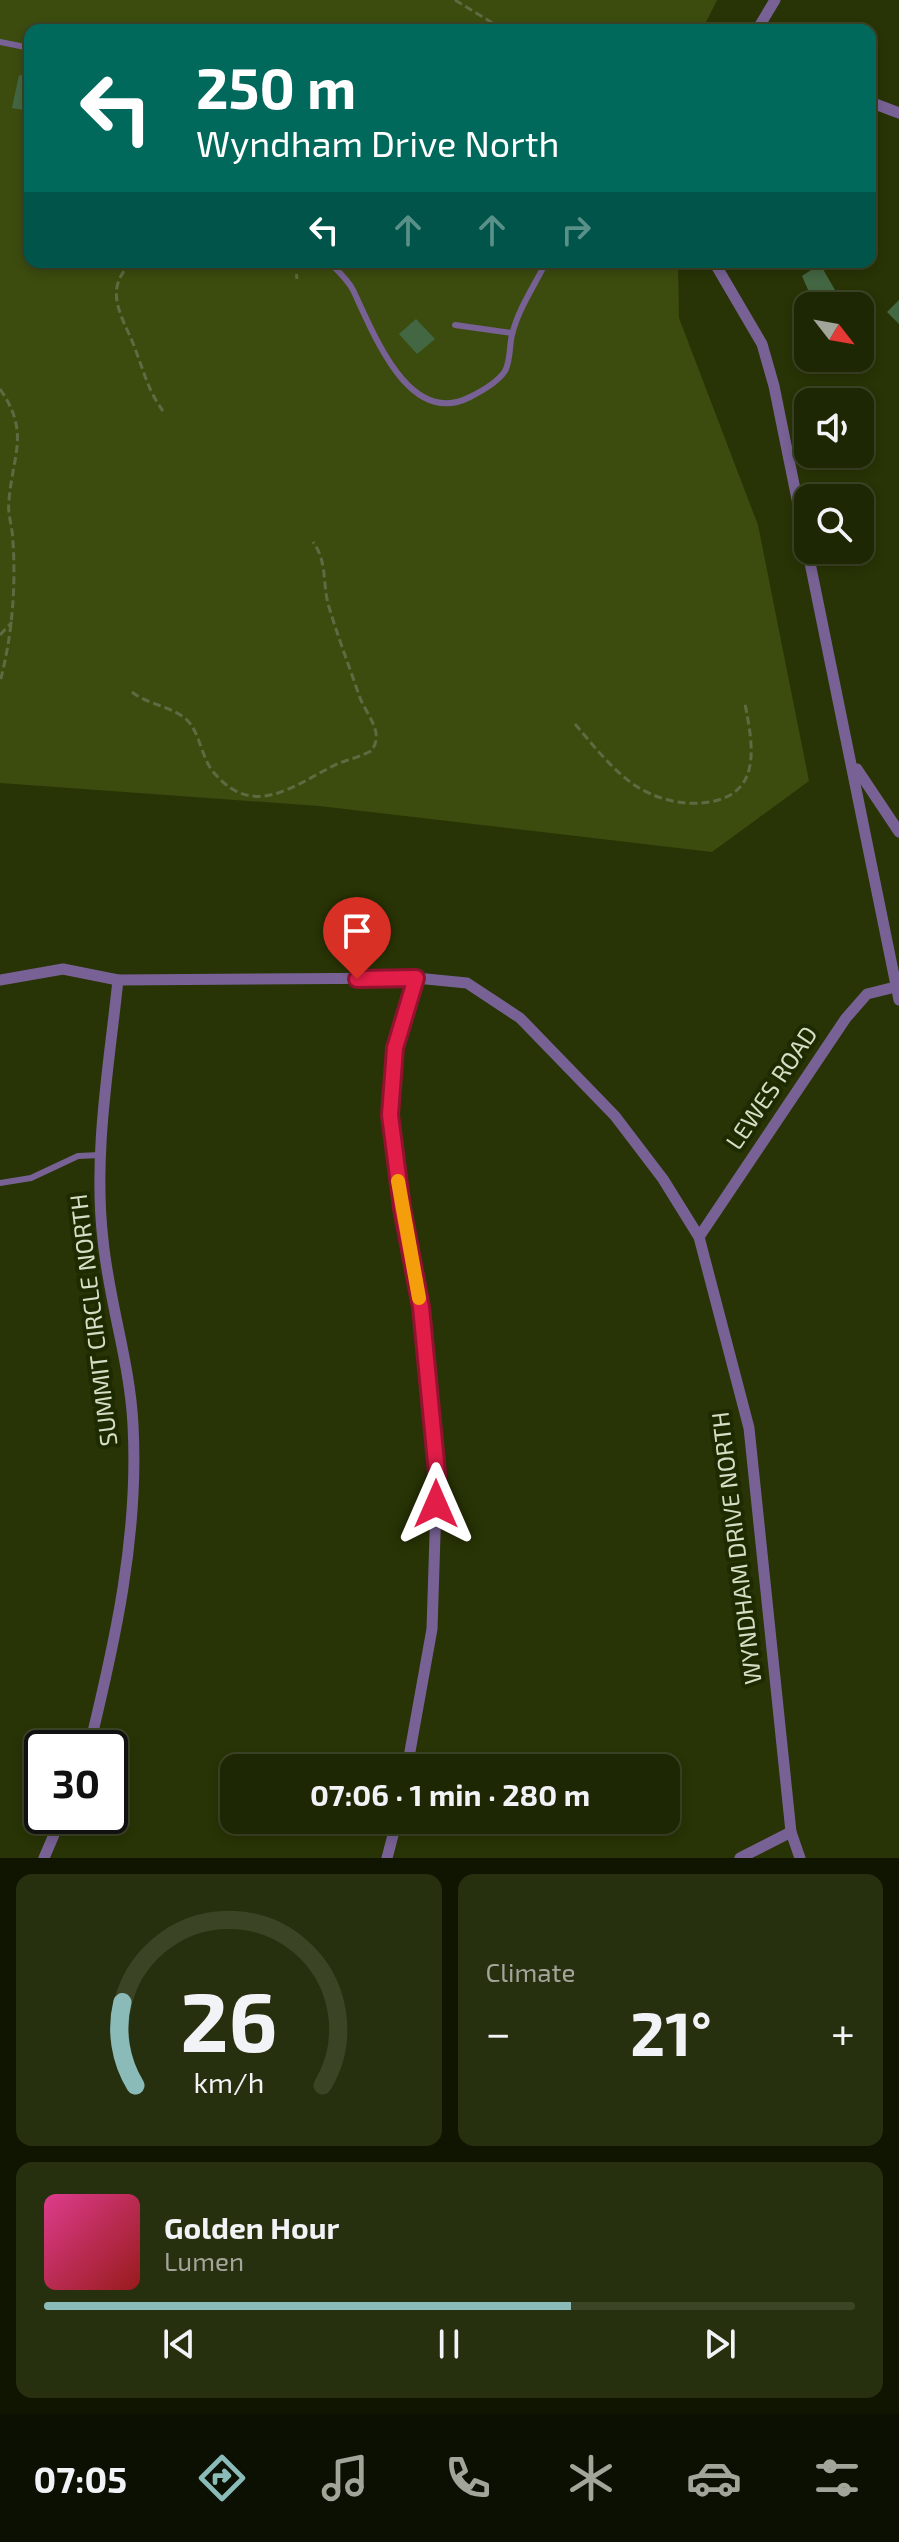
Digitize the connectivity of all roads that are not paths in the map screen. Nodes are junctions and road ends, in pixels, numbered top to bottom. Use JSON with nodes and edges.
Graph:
{"nodes":[{"id":1,"x":775,"y":0,"type":"edge"},
{"id":2,"x":763,"y":24,"type":"edge"},
{"id":3,"x":0,"y":42,"type":"edge"},
{"id":4,"x":24,"y":47,"type":"edge"},
{"id":5,"x":876,"y":104,"type":"edge"},
{"id":6,"x":899,"y":113,"type":"edge"},
{"id":7,"x":335,"y":268,"type":"edge"},
{"id":8,"x":543,"y":268,"type":"edge"},
{"id":9,"x":718,"y":268,"type":"edge"},
{"id":10,"x":455,"y":325,"type":"dead end"},
{"id":11,"x":512,"y":333,"type":"junction"},
{"id":12,"x":853,"y":764,"type":"junction"},
{"id":13,"x":899,"y":832,"type":"edge"},
{"id":14,"x":416,"y":978,"type":"junction"},
{"id":15,"x":0,"y":980,"type":"edge"},
{"id":16,"x":118,"y":980,"type":"junction"},
{"id":17,"x":898,"y":986,"type":"edge"},
{"id":18,"x":899,"y":1000,"type":"edge"},
{"id":19,"x":100,"y":1155,"type":"junction"},
{"id":20,"x":0,"y":1183,"type":"edge"},
{"id":21,"x":699,"y":1237,"type":"junction"},
{"id":22,"x":94,"y":1730,"type":"edge"},
{"id":23,"x":410,"y":1754,"type":"edge"},
{"id":24,"x":791,"y":1832,"type":"junction"},
{"id":25,"x":54,"y":1834,"type":"edge"},
{"id":26,"x":393,"y":1834,"type":"edge"},
{"id":27,"x":44,"y":1858,"type":"edge"},
{"id":28,"x":387,"y":1858,"type":"edge"},
{"id":29,"x":740,"y":1858,"type":"edge"},
{"id":30,"x":800,"y":1858,"type":"edge"}],
"edges":[{"from":1,"to":2,"type":"street"},
{"from":3,"to":4,"type":"lane"},
{"from":5,"to":6,"type":"street"},
{"from":7,"to":11,"type":"lane"},
{"from":8,"to":11,"type":"lane"},
{"from":9,"to":12,"type":"street"},
{"from":10,"to":11,"type":"lane"},
{"from":12,"to":13,"type":"street"},
{"from":12,"to":17,"type":"street"},
{"from":14,"to":16,"type":"street","name":"WYNDHAM DRIVE NORTH"},
{"from":14,"to":21,"type":"street","name":"WYNDHAM DRIVE NORTH"},
{"from":14,"to":23,"type":"street"},
{"from":15,"to":16,"type":"street","name":"WYNDHAM DRIVE NORTH"},
{"from":16,"to":19,"type":"street","name":"SUMMIT CIRCLE NORTH"},
{"from":17,"to":18,"type":"street"},
{"from":17,"to":21,"type":"street","name":"LEWES ROAD"},
{"from":19,"to":20,"type":"lane"},
{"from":19,"to":22,"type":"street","name":"SUMMIT CIRCLE NORTH"},
{"from":21,"to":24,"type":"street","name":"WYNDHAM DRIVE NORTH"},
{"from":24,"to":29,"type":"street"},
{"from":24,"to":30,"type":"street","name":"WYNDHAM DRIVE NORTH"},
{"from":25,"to":27,"type":"street"},
{"from":26,"to":28,"type":"street"}]}
